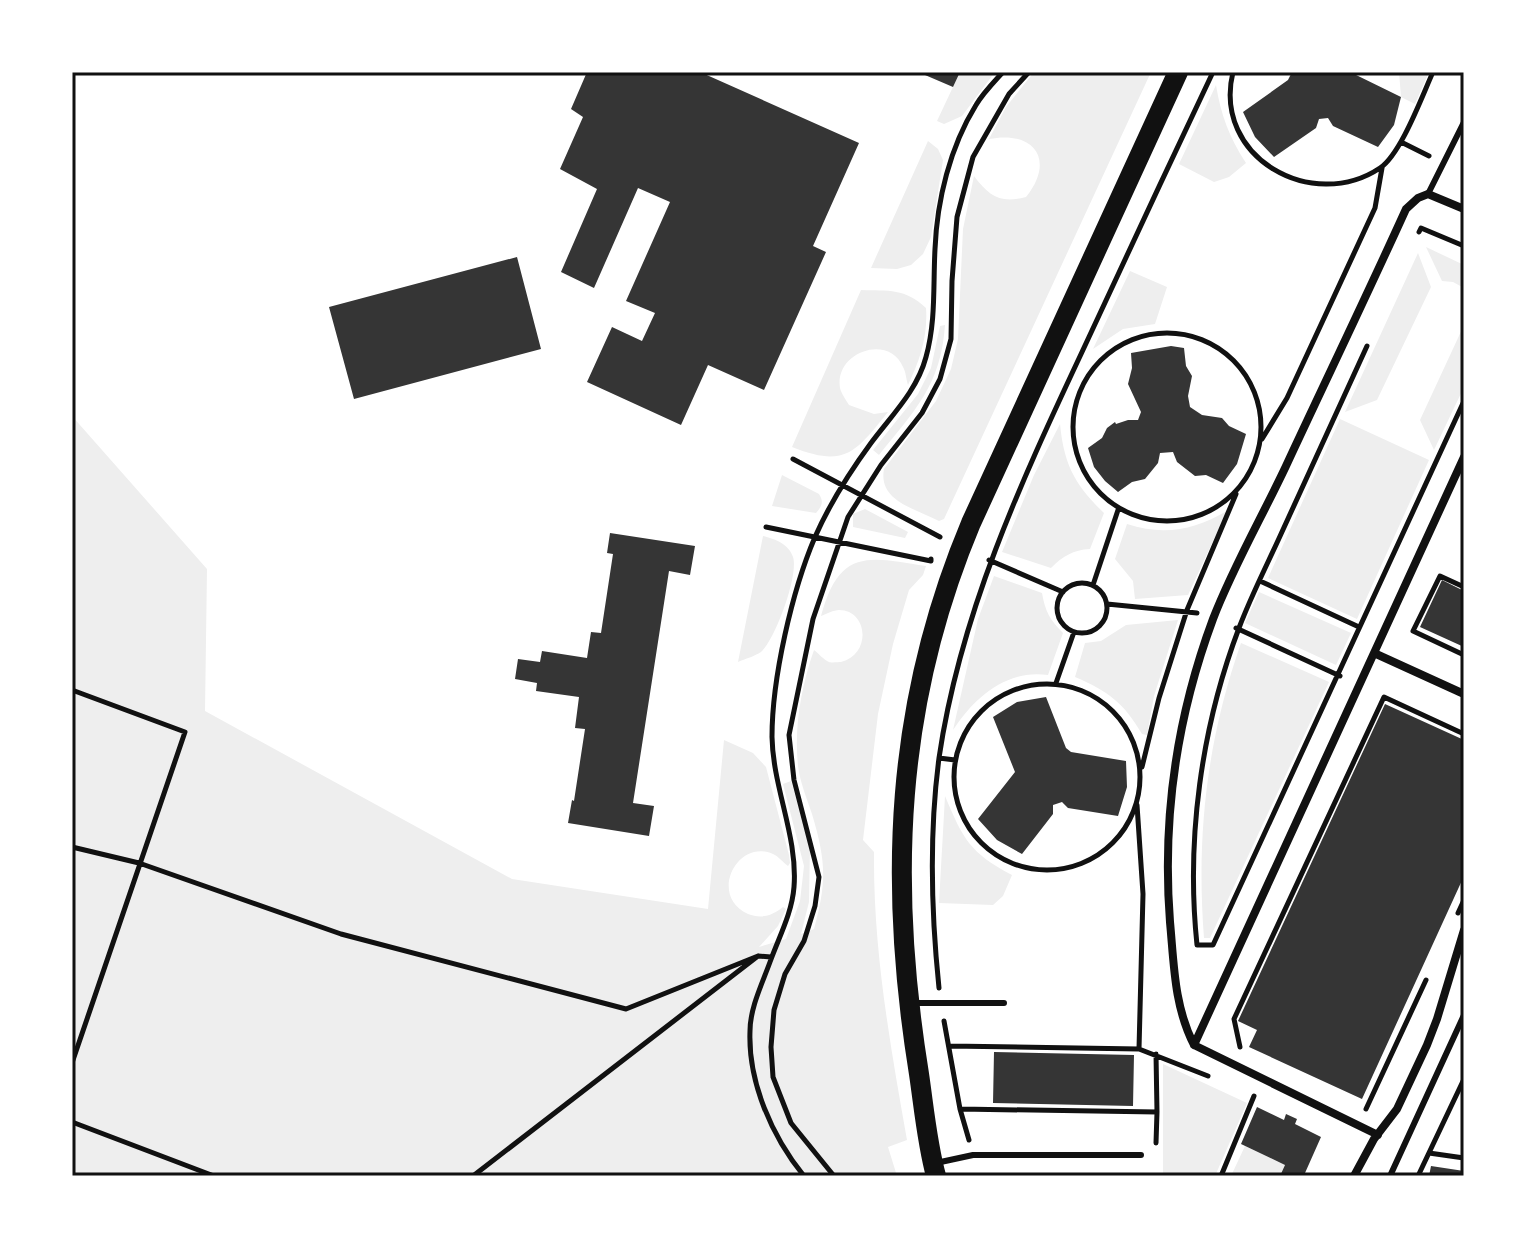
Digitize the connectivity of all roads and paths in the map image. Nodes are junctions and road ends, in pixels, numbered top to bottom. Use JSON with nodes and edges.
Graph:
{"nodes":[{"id":1,"x":1003,"y":72,"type":"edge"},
{"id":2,"x":1029,"y":72,"type":"edge"},
{"id":3,"x":1178,"y":72,"type":"edge"},
{"id":4,"x":1213,"y":72,"type":"edge"},
{"id":5,"x":1233,"y":72,"type":"edge"},
{"id":6,"x":1433,"y":72,"type":"edge"},
{"id":7,"x":1464,"y":122,"type":"edge"},
{"id":8,"x":1382,"y":167,"type":"junction"},
{"id":9,"x":1428,"y":194,"type":"junction"},
{"id":10,"x":1464,"y":209,"type":"edge"},
{"id":11,"x":1415,"y":242,"type":"dead end"},
{"id":12,"x":1464,"y":246,"type":"edge"},
{"id":13,"x":1370,"y":341,"type":"dead end"},
{"id":14,"x":1068,"y":382,"type":"junction"},
{"id":15,"x":1081,"y":386,"type":"junction"},
{"id":16,"x":1464,"y":401,"type":"edge"},
{"id":17,"x":1261,"y":441,"type":"junction"},
{"id":18,"x":1464,"y":457,"type":"edge"},
{"id":19,"x":793,"y":459,"type":"dead end"},
{"id":20,"x":841,"y":485,"type":"junction"},
{"id":21,"x":1236,"y":493,"type":"junction"},
{"id":22,"x":860,"y":495,"type":"junction"},
{"id":23,"x":1118,"y":510,"type":"junction"},
{"id":24,"x":766,"y":527,"type":"dead end"},
{"id":25,"x":815,"y":537,"type":"junction"},
{"id":26,"x":837,"y":543,"type":"junction"},
{"id":27,"x":961,"y":547,"type":"junction"},
{"id":28,"x":991,"y":560,"type":"junction"},
{"id":29,"x":931,"y":561,"type":"dead end"},
{"id":30,"x":1260,"y":581,"type":"junction"},
{"id":31,"x":1093,"y":585,"type":"junction"},
{"id":32,"x":1464,"y":587,"type":"edge"},
{"id":33,"x":1063,"y":592,"type":"junction"},
{"id":34,"x":1107,"y":604,"type":"junction"},
{"id":35,"x":1187,"y":610,"type":"junction"},
{"id":36,"x":1214,"y":618,"type":"junction"},
{"id":37,"x":1359,"y":627,"type":"junction"},
{"id":38,"x":1238,"y":629,"type":"junction"},
{"id":39,"x":1074,"y":632,"type":"junction"},
{"id":40,"x":1374,"y":653,"type":"junction"},
{"id":41,"x":1464,"y":655,"type":"edge"},
{"id":42,"x":1338,"y":674,"type":"junction"},
{"id":43,"x":1056,"y":683,"type":"junction"},
{"id":44,"x":1359,"y":685,"type":"junction"},
{"id":45,"x":72,"y":690,"type":"edge"},
{"id":46,"x":1464,"y":694,"type":"edge"},
{"id":47,"x":1384,"y":697,"type":"junction"},
{"id":48,"x":1464,"y":734,"type":"edge"},
{"id":49,"x":939,"y":758,"type":"junction"},
{"id":50,"x":955,"y":760,"type":"junction"},
{"id":51,"x":1141,"y":769,"type":"junction"},
{"id":52,"x":72,"y":847,"type":"edge"},
{"id":53,"x":139,"y":863,"type":"junction"},
{"id":54,"x":1464,"y":900,"type":"edge"},
{"id":55,"x":1451,"y":927,"type":"dead end"},
{"id":56,"x":1464,"y":930,"type":"edge"},
{"id":57,"x":758,"y":956,"type":"junction"},
{"id":58,"x":771,"y":957,"type":"junction"},
{"id":59,"x":1432,"y":968,"type":"dead end"},
{"id":60,"x":941,"y":1002,"type":"junction"},
{"id":61,"x":908,"y":1003,"type":"junction"},
{"id":62,"x":1004,"y":1003,"type":"dead end"},
{"id":63,"x":1464,"y":1015,"type":"edge"},
{"id":64,"x":1194,"y":1045,"type":"junction"},
{"id":65,"x":949,"y":1046,"type":"junction"},
{"id":66,"x":1139,"y":1049,"type":"dead end"},
{"id":67,"x":1156,"y":1054,"type":"dead end"},
{"id":68,"x":1254,"y":1054,"type":"dead end"},
{"id":69,"x":72,"y":1063,"type":"edge"},
{"id":70,"x":1464,"y":1079,"type":"edge"},
{"id":71,"x":1254,"y":1096,"type":"dead end"},
{"id":72,"x":1354,"y":1099,"type":"dead end"},
{"id":73,"x":1368,"y":1105,"type":"junction"},
{"id":74,"x":960,"y":1109,"type":"junction"},
{"id":75,"x":72,"y":1122,"type":"edge"},
{"id":76,"x":1359,"y":1126,"type":"junction"},
{"id":77,"x":1378,"y":1135,"type":"junction"},
{"id":78,"x":1429,"y":1153,"type":"junction"},
{"id":79,"x":973,"y":1155,"type":"junction"},
{"id":80,"x":1141,"y":1155,"type":"dead end"},
{"id":81,"x":1464,"y":1158,"type":"edge"},
{"id":82,"x":934,"y":1170,"type":"edge"},
{"id":83,"x":214,"y":1176,"type":"edge"},
{"id":84,"x":473,"y":1176,"type":"edge"},
{"id":85,"x":804,"y":1176,"type":"edge"},
{"id":86,"x":834,"y":1176,"type":"edge"},
{"id":87,"x":1221,"y":1176,"type":"edge"},
{"id":88,"x":1354,"y":1176,"type":"edge"},
{"id":89,"x":1390,"y":1176,"type":"edge"},
{"id":90,"x":1418,"y":1176,"type":"edge"}],
"edges":[{"from":1,"to":20,"type":"path"},
{"from":2,"to":22,"type":"path"},
{"from":3,"to":27,"type":"main road"},
{"from":4,"to":14,"type":"path"},
{"from":5,"to":8,"type":"path"},
{"from":6,"to":8,"type":"path"},
{"from":7,"to":9,"type":"lane"},
{"from":8,"to":17,"type":"path"},
{"from":9,"to":10,"type":"street"},
{"from":9,"to":36,"type":"street"},
{"from":11,"to":12,"type":"path"},
{"from":13,"to":30,"type":"path"},
{"from":14,"to":15,"type":"path"},
{"from":14,"to":28,"type":"path"},
{"from":15,"to":17,"type":"path"},
{"from":15,"to":23,"type":"path"},
{"from":16,"to":37,"type":"path"},
{"from":17,"to":21,"type":"path"},
{"from":18,"to":40,"type":"street"},
{"from":19,"to":20,"type":"path"},
{"from":20,"to":22,"type":"path"},
{"from":20,"to":25,"type":"path"},
{"from":21,"to":23,"type":"path"},
{"from":21,"to":35,"type":"path"},
{"from":22,"to":26,"type":"path"},
{"from":22,"to":27,"type":"path"},
{"from":23,"to":31,"type":"path"},
{"from":24,"to":25,"type":"path"},
{"from":25,"to":26,"type":"path"},
{"from":25,"to":58,"type":"path"},
{"from":26,"to":29,"type":"path"},
{"from":26,"to":86,"type":"path"},
{"from":27,"to":28,"type":"path"},
{"from":27,"to":61,"type":"main road"},
{"from":28,"to":33,"type":"path"},
{"from":28,"to":49,"type":"path"},
{"from":30,"to":37,"type":"path"},
{"from":30,"to":38,"type":"path"},
{"from":31,"to":33,"type":"path"},
{"from":31,"to":34,"type":"path"},
{"from":32,"to":41,"type":"path"},
{"from":33,"to":39,"type":"path"},
{"from":34,"to":35,"type":"path"},
{"from":34,"to":39,"type":"path"},
{"from":35,"to":36,"type":"path"},
{"from":35,"to":51,"type":"path"},
{"from":36,"to":38,"type":"path"},
{"from":36,"to":64,"type":"street"},
{"from":37,"to":42,"type":"path"},
{"from":38,"to":42,"type":"path"},
{"from":38,"to":42,"type":"path"},
{"from":39,"to":43,"type":"path"},
{"from":40,"to":44,"type":"street"},
{"from":40,"to":46,"type":"street"},
{"from":42,"to":44,"type":"path"},
{"from":43,"to":50,"type":"path"},
{"from":43,"to":51,"type":"path"},
{"from":44,"to":47,"type":"path"},
{"from":44,"to":64,"type":"street"},
{"from":45,"to":53,"type":"path"},
{"from":47,"to":48,"type":"path"},
{"from":47,"to":68,"type":"path"},
{"from":49,"to":50,"type":"path"},
{"from":49,"to":60,"type":"path"},
{"from":50,"to":51,"type":"path"},
{"from":52,"to":53,"type":"path"},
{"from":53,"to":57,"type":"path"},
{"from":53,"to":69,"type":"path"},
{"from":54,"to":55,"type":"path"},
{"from":56,"to":77,"type":"street"},
{"from":57,"to":58,"type":"path"},
{"from":57,"to":84,"type":"path"},
{"from":58,"to":85,"type":"path"},
{"from":59,"to":73,"type":"path"},
{"from":60,"to":61,"type":"lane"},
{"from":60,"to":62,"type":"lane"},
{"from":60,"to":65,"type":"path"},
{"from":61,"to":82,"type":"main road"},
{"from":63,"to":89,"type":"lane"},
{"from":64,"to":76,"type":"street"},
{"from":65,"to":66,"type":"path"},
{"from":65,"to":74,"type":"path"},
{"from":67,"to":74,"type":"path"},
{"from":70,"to":78,"type":"path"},
{"from":71,"to":87,"type":"path"},
{"from":72,"to":73,"type":"path"},
{"from":73,"to":76,"type":"path"},
{"from":74,"to":79,"type":"path"},
{"from":75,"to":83,"type":"path"},
{"from":76,"to":77,"type":"street"},
{"from":77,"to":88,"type":"street"},
{"from":78,"to":81,"type":"path"},
{"from":78,"to":90,"type":"path"},
{"from":79,"to":80,"type":"lane"},
{"from":79,"to":82,"type":"lane"}]}
